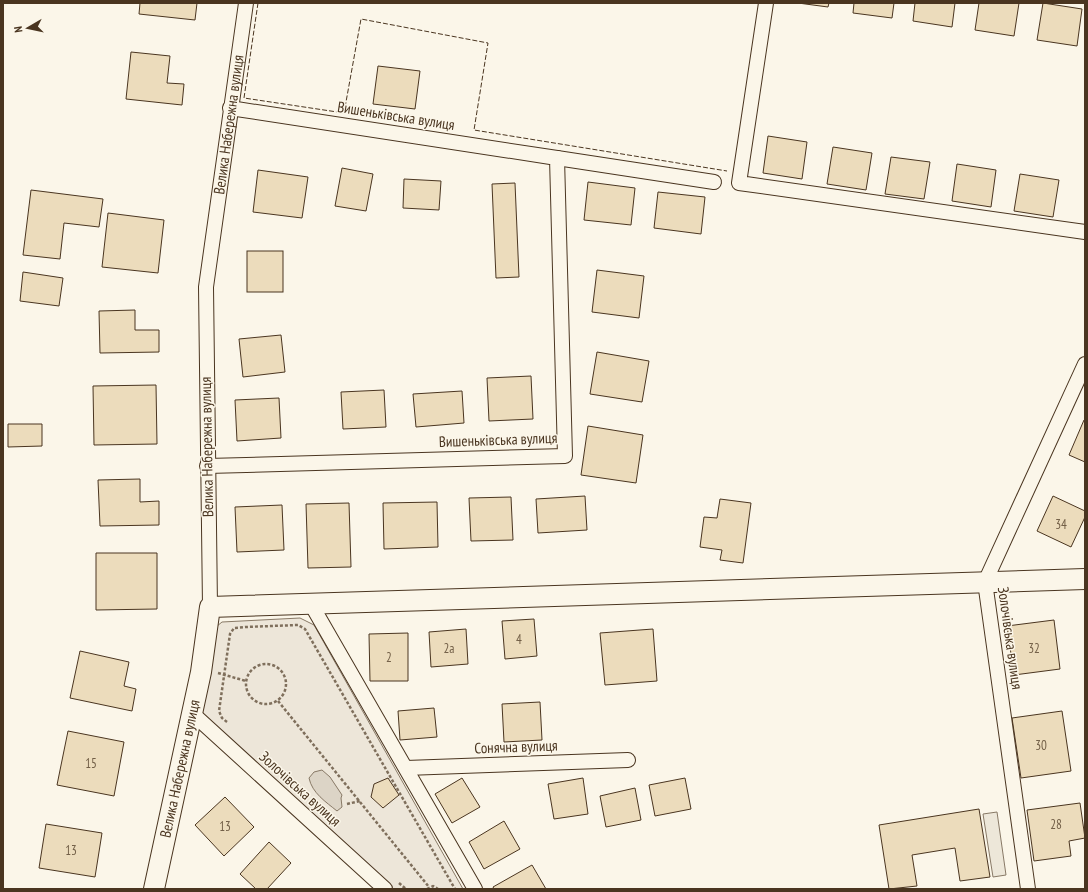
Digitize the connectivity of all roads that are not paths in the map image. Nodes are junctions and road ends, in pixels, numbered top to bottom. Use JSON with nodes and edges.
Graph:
{"nodes":[{"id":1,"x":246,"y":3,"type":"edge"},
{"id":2,"x":766,"y":3,"type":"edge"},
{"id":3,"x":230,"y":108,"type":"junction"},
{"id":4,"x":557,"y":158,"type":"junction"},
{"id":5,"x":714,"y":182,"type":"dead end"},
{"id":6,"x":1085,"y":232,"type":"edge"},
{"id":7,"x":1085,"y":364,"type":"edge"},
{"id":8,"x":207,"y":466,"type":"junction"},
{"id":9,"x":1085,"y":579,"type":"edge"},
{"id":10,"x":985,"y":582,"type":"junction"},
{"id":11,"x":311,"y":604,"type":"junction"},
{"id":12,"x":210,"y":607,"type":"junction"},
{"id":13,"x":193,"y":714,"type":"junction"},
{"id":14,"x":628,"y":760,"type":"dead end"},
{"id":15,"x":406,"y":768,"type":"junction"},
{"id":16,"x":154,"y":889,"type":"edge"},
{"id":17,"x":385,"y":889,"type":"edge"},
{"id":18,"x":475,"y":889,"type":"edge"},
{"id":19,"x":1028,"y":889,"type":"edge"}],
"edges":[{"from":1,"to":3,"type":"street","name":"Велика Набережна вулиця"},
{"from":2,"to":6,"type":"street"},
{"from":3,"to":4,"type":"street","name":"Вишеньківська вулиця"},
{"from":3,"to":8,"type":"street","name":"Велика Набережна вулиця"},
{"from":4,"to":5,"type":"street","name":"Вишеньківська вулиця"},
{"from":4,"to":8,"type":"street","name":"Вишеньківська вулиця"},
{"from":7,"to":10,"type":"street","name":"Золочівська вулиця"},
{"from":8,"to":12,"type":"street","name":"Велика Набережна вулиця"},
{"from":9,"to":10,"type":"street"},
{"from":10,"to":11,"type":"street"},
{"from":10,"to":19,"type":"street","name":"Золочівська вулиця"},
{"from":11,"to":12,"type":"street"},
{"from":11,"to":15,"type":"street"},
{"from":12,"to":13,"type":"street","name":"Велика Набережна вулиця"},
{"from":13,"to":16,"type":"street","name":"Велика Набережна вулиця"},
{"from":13,"to":17,"type":"street","name":"Золочівська вулиця"},
{"from":14,"to":15,"type":"street","name":"Сонячна вулиця"},
{"from":15,"to":18,"type":"street"}]}
